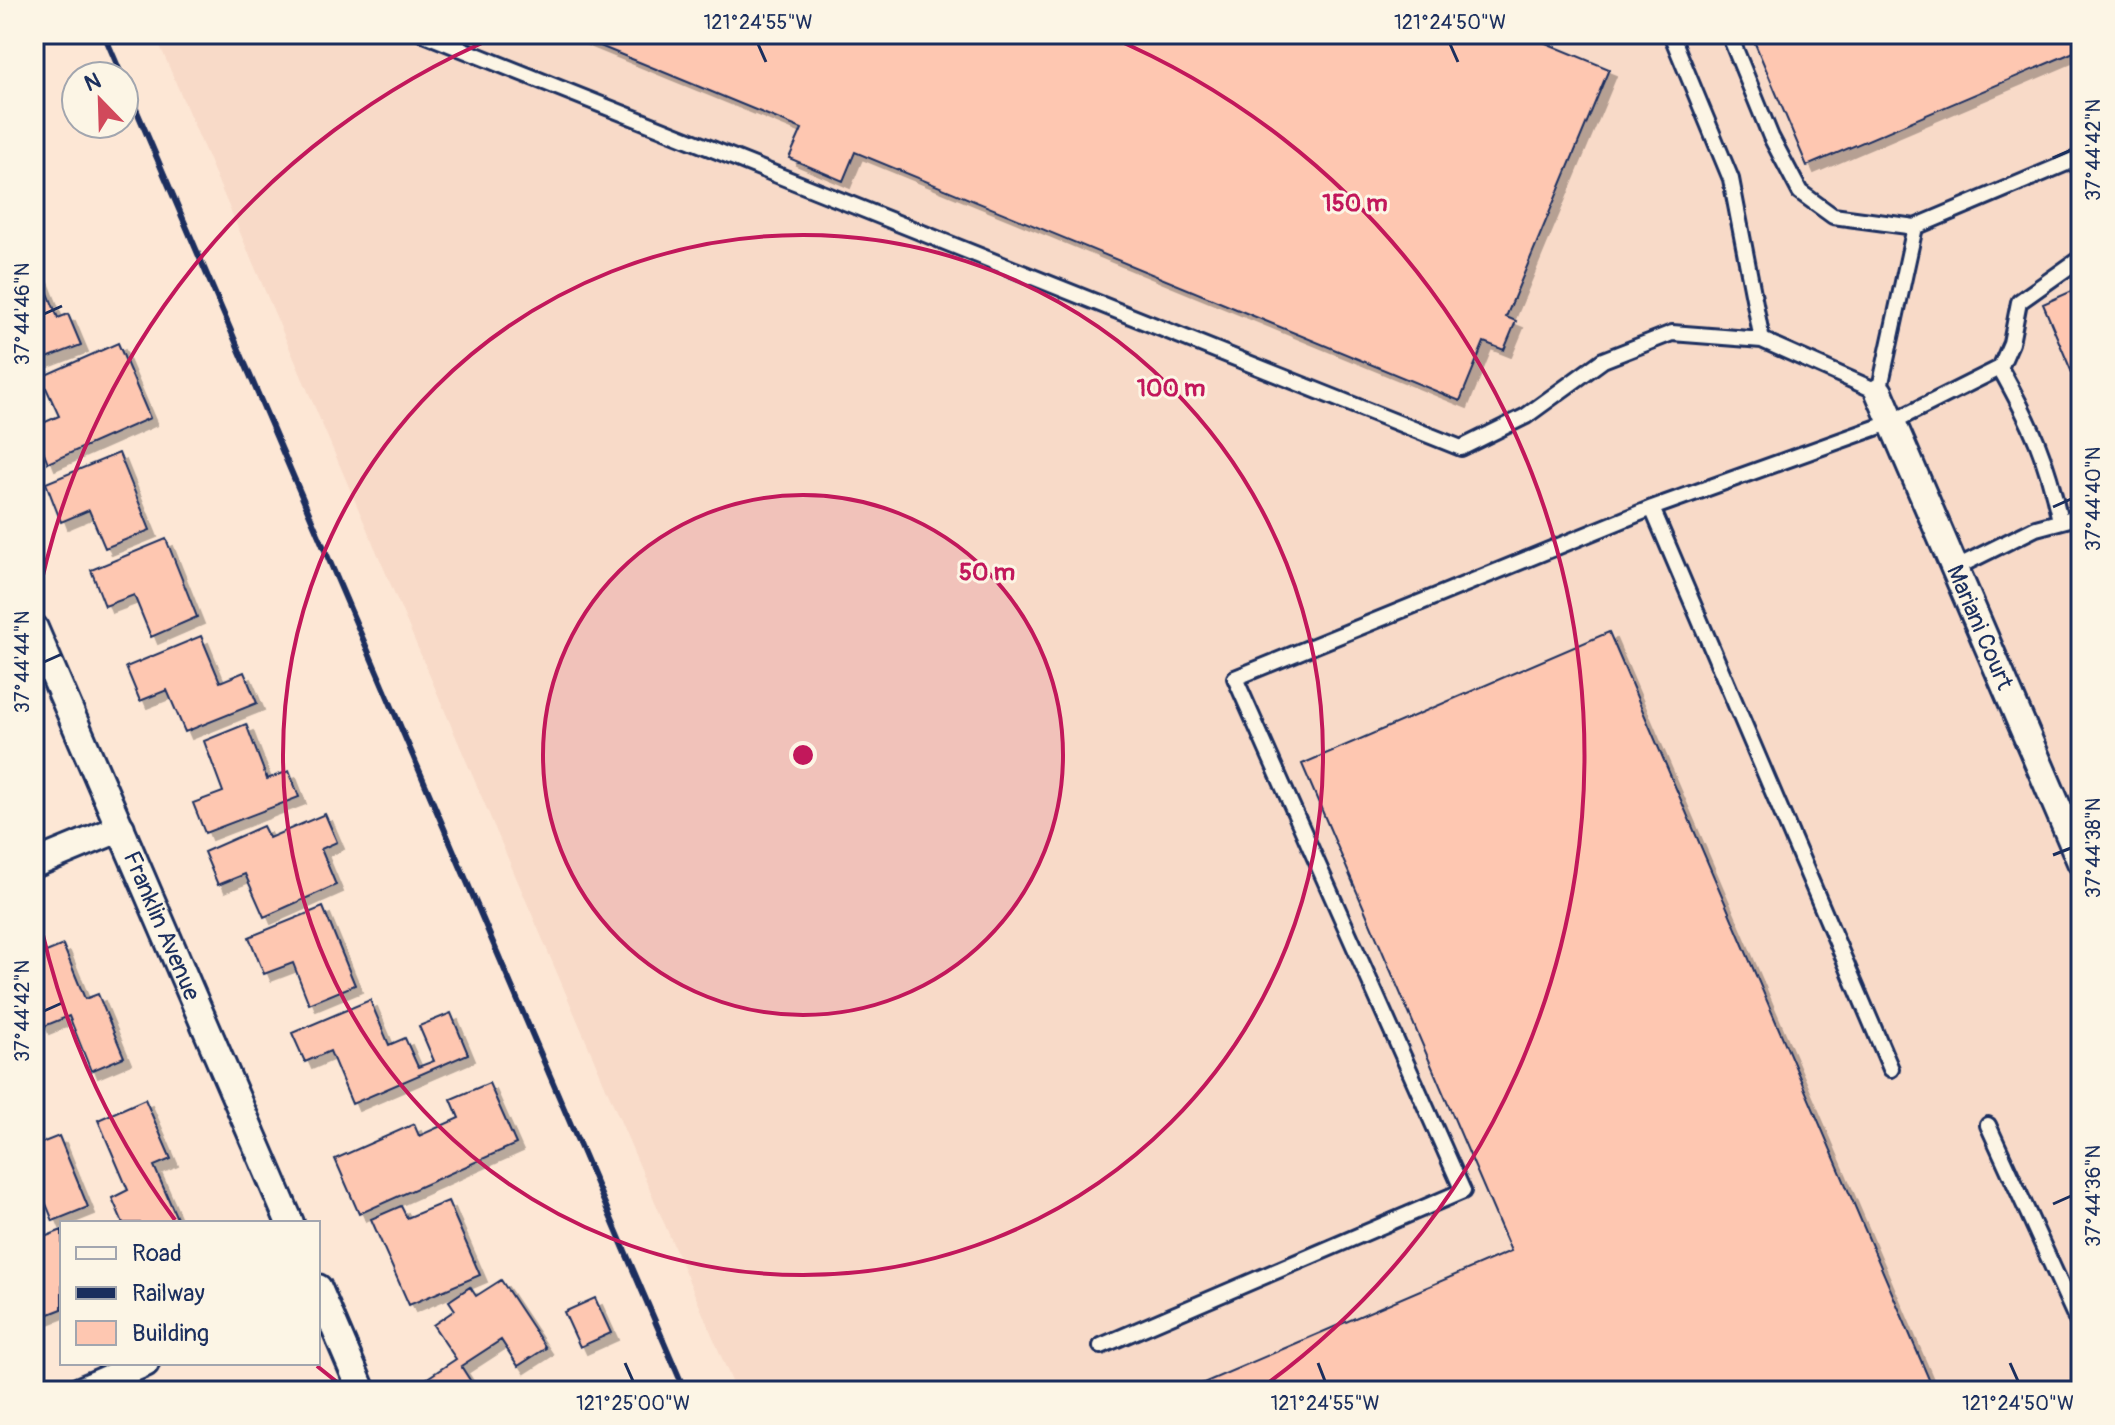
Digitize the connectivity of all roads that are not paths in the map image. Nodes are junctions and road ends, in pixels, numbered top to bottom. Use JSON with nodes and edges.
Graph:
{"nodes":[{"id":1,"x":424,"y":34,"type":"edge"},
{"id":2,"x":1671,"y":34,"type":"edge"},
{"id":3,"x":1729,"y":34,"type":"edge"},
{"id":4,"x":2081,"y":157,"type":"edge"},
{"id":5,"x":1915,"y":227,"type":"junction"},
{"id":6,"x":2081,"y":258,"type":"edge"},
{"id":7,"x":1762,"y":340,"type":"junction"},
{"id":8,"x":2000,"y":368,"type":"junction"},
{"id":9,"x":1879,"y":392,"type":"junction"},
{"id":10,"x":1892,"y":422,"type":"junction"},
{"id":11,"x":1652,"y":508,"type":"junction"},
{"id":12,"x":2081,"y":516,"type":"edge"},
{"id":13,"x":2060,"y":521,"type":"junction"},
{"id":14,"x":1955,"y":568,"type":"junction"},
{"id":15,"x":34,"y":628,"type":"edge"},
{"id":16,"x":121,"y":828,"type":"junction"},
{"id":17,"x":2081,"y":862,"type":"edge"},
{"id":18,"x":34,"y":864,"type":"edge"},
{"id":19,"x":1891,"y":1069,"type":"dead end"},
{"id":20,"x":1988,"y":1125,"type":"dead end"},
{"id":21,"x":289,"y":1221,"type":"edge"},
{"id":22,"x":320,"y":1293,"type":"edge"},
{"id":23,"x":2081,"y":1329,"type":"edge"},
{"id":24,"x":1101,"y":1346,"type":"dead end"},
{"id":25,"x":140,"y":1365,"type":"edge"},
{"id":26,"x":80,"y":1391,"type":"edge"},
{"id":27,"x":362,"y":1391,"type":"edge"}],
"edges":[{"from":1,"to":7,"type":"lane"},
{"from":2,"to":7,"type":"lane"},
{"from":3,"to":5,"type":"lane"},
{"from":4,"to":5,"type":"lane"},
{"from":5,"to":9,"type":"lane"},
{"from":6,"to":8,"type":"lane"},
{"from":7,"to":9,"type":"lane"},
{"from":8,"to":10,"type":"lane"},
{"from":8,"to":13,"type":"lane"},
{"from":9,"to":10,"type":"street","name":"Mariani Court"},
{"from":10,"to":11,"type":"lane"},
{"from":10,"to":14,"type":"street","name":"Mariani Court"},
{"from":11,"to":19,"type":"lane"},
{"from":11,"to":24,"type":"lane"},
{"from":12,"to":13,"type":"lane"},
{"from":13,"to":14,"type":"lane"},
{"from":14,"to":17,"type":"street","name":"Mariani Court"},
{"from":15,"to":16,"type":"street","name":"Franklin Avenue"},
{"from":16,"to":18,"type":"street"},
{"from":16,"to":21,"type":"street","name":"Franklin Avenue"},
{"from":20,"to":23,"type":"lane"},
{"from":22,"to":27,"type":"street"},
{"from":25,"to":26,"type":"street"}]}
